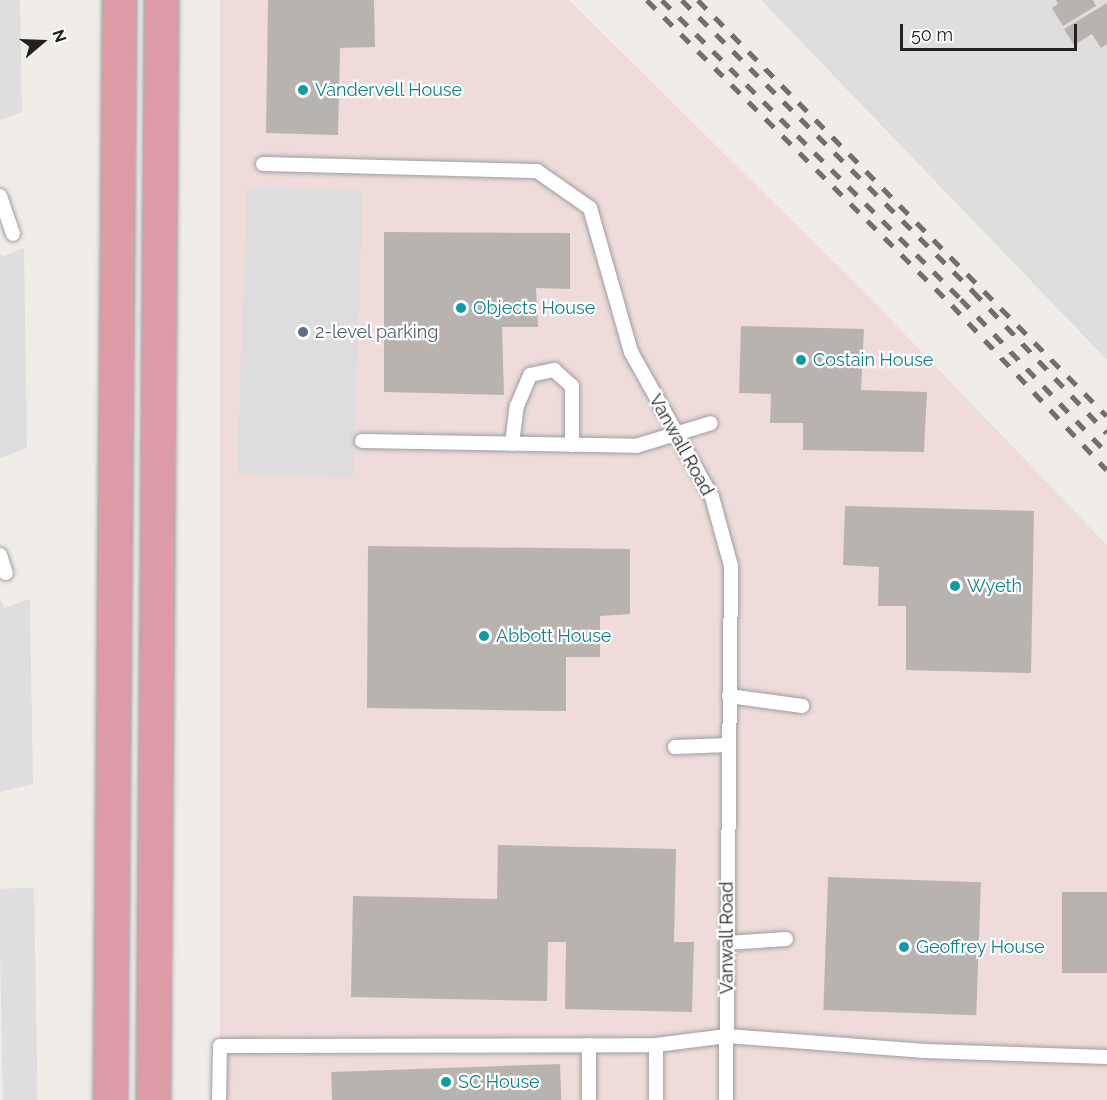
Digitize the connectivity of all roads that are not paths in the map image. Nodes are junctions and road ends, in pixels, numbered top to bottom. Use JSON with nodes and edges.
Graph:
{"nodes":[{"id":1,"x":119,"y":0,"type":"edge"},
{"id":2,"x":161,"y":0,"type":"edge"},
{"id":3,"x":263,"y":164,"type":"dead end"},
{"id":4,"x":0,"y":196,"type":"edge"},
{"id":5,"x":13,"y":234,"type":"dead end"},
{"id":6,"x":711,"y":423,"type":"dead end"},
{"id":7,"x":675,"y":437,"type":"junction"},
{"id":8,"x":362,"y":441,"type":"dead end"},
{"id":9,"x":512,"y":444,"type":"junction"},
{"id":10,"x":572,"y":445,"type":"junction"},
{"id":11,"x":0,"y":555,"type":"edge"},
{"id":12,"x":6,"y":573,"type":"dead end"},
{"id":13,"x":729,"y":696,"type":"junction"},
{"id":14,"x":801,"y":706,"type":"dead end"},
{"id":15,"x":728,"y":746,"type":"junction"},
{"id":16,"x":675,"y":747,"type":"dead end"},
{"id":17,"x":786,"y":939,"type":"dead end"},
{"id":18,"x":727,"y":943,"type":"junction"},
{"id":19,"x":728,"y":1036,"type":"junction"},
{"id":20,"x":589,"y":1045,"type":"junction"},
{"id":21,"x":656,"y":1045,"type":"junction"},
{"id":22,"x":1107,"y":1057,"type":"edge"},
{"id":23,"x":110,"y":1100,"type":"edge"},
{"id":24,"x":153,"y":1100,"type":"edge"},
{"id":25,"x":219,"y":1100,"type":"edge"},
{"id":26,"x":589,"y":1100,"type":"edge"},
{"id":27,"x":656,"y":1100,"type":"edge"},
{"id":28,"x":726,"y":1100,"type":"edge"}],
"edges":[{"from":1,"to":23,"type":"highway"},
{"from":2,"to":24,"type":"highway"},
{"from":3,"to":7,"type":"lane","name":"Vanwall Road"},
{"from":4,"to":5,"type":"lane"},
{"from":6,"to":7,"type":"lane"},
{"from":7,"to":10,"type":"lane"},
{"from":7,"to":13,"type":"lane","name":"Vanwall Road"},
{"from":8,"to":9,"type":"lane"},
{"from":9,"to":10,"type":"lane"},
{"from":9,"to":10,"type":"lane"},
{"from":11,"to":12,"type":"lane"},
{"from":13,"to":14,"type":"lane"},
{"from":13,"to":15,"type":"lane","name":"Vanwall Road"},
{"from":15,"to":16,"type":"lane"},
{"from":15,"to":18,"type":"lane","name":"Vanwall Road"},
{"from":17,"to":18,"type":"lane"},
{"from":18,"to":19,"type":"lane","name":"Vanwall Road"},
{"from":19,"to":21,"type":"lane"},
{"from":19,"to":22,"type":"lane"},
{"from":19,"to":28,"type":"lane","name":"Vanwall Road"},
{"from":20,"to":21,"type":"lane"},
{"from":20,"to":25,"type":"lane"},
{"from":20,"to":26,"type":"lane"},
{"from":21,"to":27,"type":"lane"}]}
